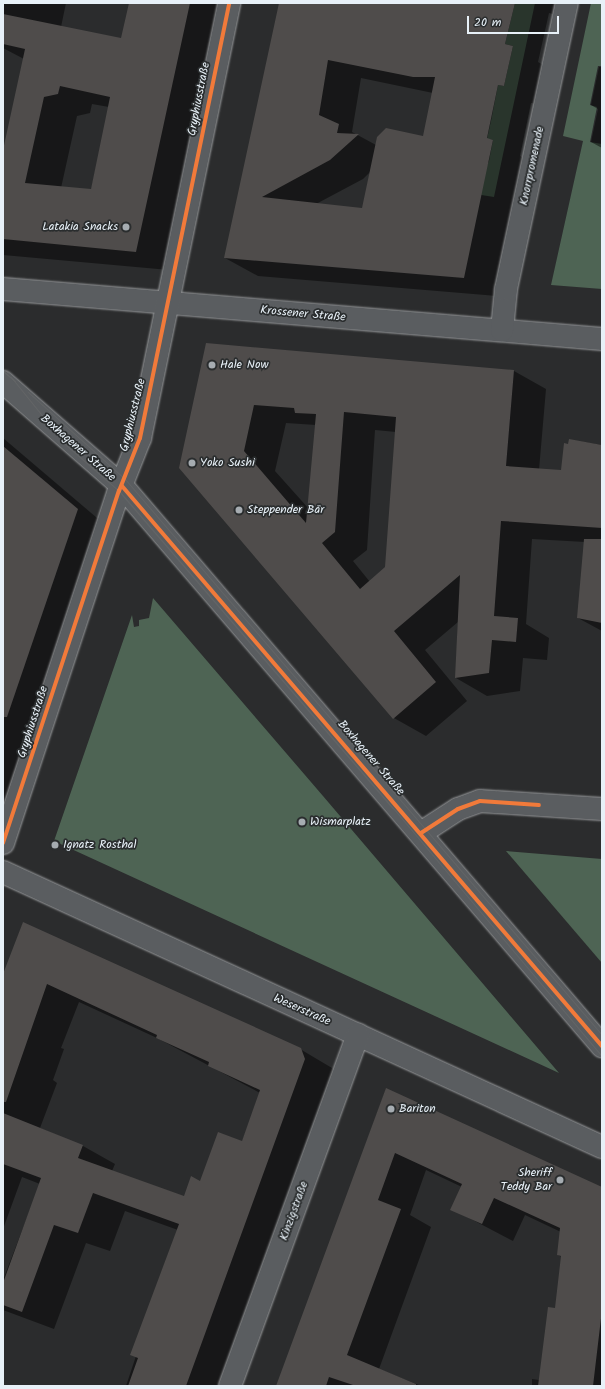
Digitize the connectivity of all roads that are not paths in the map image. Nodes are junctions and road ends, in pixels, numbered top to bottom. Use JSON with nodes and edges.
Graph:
{"nodes":[{"id":1,"x":229,"y":3,"type":"edge"},
{"id":2,"x":567,"y":3,"type":"edge"},
{"id":3,"x":3,"y":289,"type":"edge"},
{"id":4,"x":168,"y":303,"type":"junction"},
{"id":5,"x":502,"y":330,"type":"junction"},
{"id":6,"x":602,"y":339,"type":"edge"},
{"id":7,"x":3,"y":382,"type":"edge"},
{"id":8,"x":122,"y":486,"type":"junction"},
{"id":9,"x":602,"y":809,"type":"edge"},
{"id":10,"x":422,"y":833,"type":"junction"},
{"id":11,"x":3,"y":843,"type":"edge"},
{"id":12,"x":3,"y":872,"type":"edge"},
{"id":13,"x":358,"y":1035,"type":"junction"},
{"id":14,"x":602,"y":1046,"type":"edge"},
{"id":15,"x":602,"y":1147,"type":"edge"},
{"id":16,"x":230,"y":1386,"type":"edge"}],
"edges":[{"from":1,"to":4,"type":"street","name":"Gryphiusstraße"},
{"from":2,"to":5,"type":"street","name":"Knorrpromenade"},
{"from":3,"to":4,"type":"street","name":"Krossener Straße"},
{"from":4,"to":5,"type":"street","name":"Krossener Straße"},
{"from":4,"to":8,"type":"street","name":"Gryphiusstraße"},
{"from":5,"to":6,"type":"street","name":"Krossener Straße"},
{"from":7,"to":8,"type":"street","name":"Boxhagener Straße"},
{"from":8,"to":10,"type":"street","name":"Boxhagener Straße"},
{"from":8,"to":11,"type":"street","name":"Gryphiusstraße"},
{"from":9,"to":10,"type":"street"},
{"from":10,"to":14,"type":"street","name":"Boxhagener Straße"},
{"from":12,"to":13,"type":"street","name":"Weserstraße"},
{"from":13,"to":15,"type":"street","name":"Weserstraße"},
{"from":13,"to":16,"type":"street","name":"Kinzigstraße"}]}
